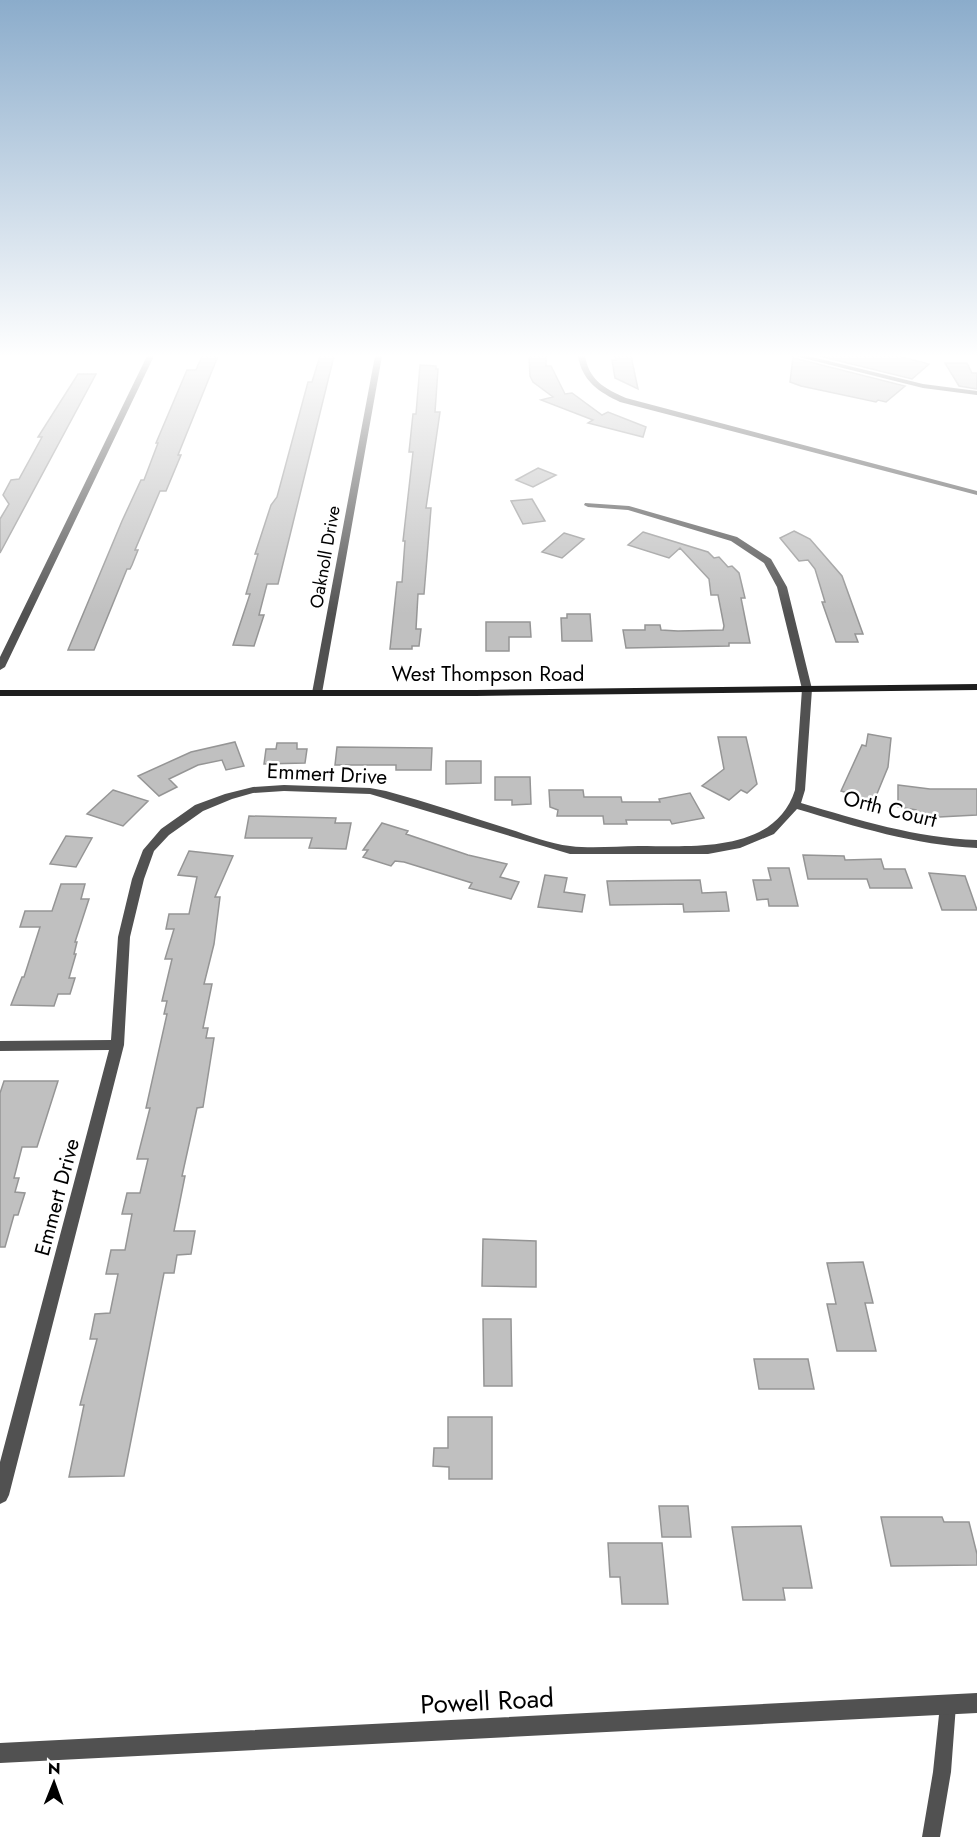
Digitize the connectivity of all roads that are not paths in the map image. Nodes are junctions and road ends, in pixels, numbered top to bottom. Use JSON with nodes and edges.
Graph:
{"nodes":[{"id":1,"x":109,"y":442,"type":"edge"},
{"id":2,"x":363,"y":442,"type":"edge"},
{"id":3,"x":782,"y":442,"type":"edge"},
{"id":4,"x":977,"y":493,"type":"edge"},
{"id":5,"x":588,"y":505,"type":"dead end"},
{"id":6,"x":0,"y":667,"type":"edge"},
{"id":7,"x":977,"y":687,"type":"edge"},
{"id":8,"x":807,"y":689,"type":"junction"},
{"id":9,"x":0,"y":693,"type":"edge"},
{"id":10,"x":317,"y":693,"type":"junction"},
{"id":11,"x":795,"y":805,"type":"junction"},
{"id":12,"x":977,"y":844,"type":"edge"},
{"id":13,"x":117,"y":1045,"type":"junction"},
{"id":14,"x":0,"y":1046,"type":"edge"},
{"id":15,"x":0,"y":1495,"type":"edge"},
{"id":16,"x":977,"y":1703,"type":"edge"},
{"id":17,"x":948,"y":1705,"type":"junction"},
{"id":18,"x":0,"y":1753,"type":"edge"},
{"id":19,"x":931,"y":1837,"type":"edge"}],
"edges":[{"from":1,"to":6,"type":"street"},
{"from":2,"to":10,"type":"street","name":"Oaknoll Drive"},
{"from":3,"to":4,"type":"street"},
{"from":5,"to":8,"type":"street"},
{"from":7,"to":8,"type":"main road","name":"West Thompson Road"},
{"from":8,"to":10,"type":"main road","name":"West Thompson Road"},
{"from":8,"to":11,"type":"street"},
{"from":9,"to":10,"type":"main road","name":"West Thompson Road"},
{"from":11,"to":12,"type":"street","name":"Orth Court"},
{"from":11,"to":13,"type":"street","name":"Emmert Drive"},
{"from":13,"to":14,"type":"street"},
{"from":13,"to":15,"type":"street","name":"Emmert Drive"},
{"from":16,"to":17,"type":"street","name":"Powell Road"},
{"from":17,"to":18,"type":"street","name":"Powell Road"},
{"from":17,"to":19,"type":"lane"}]}
